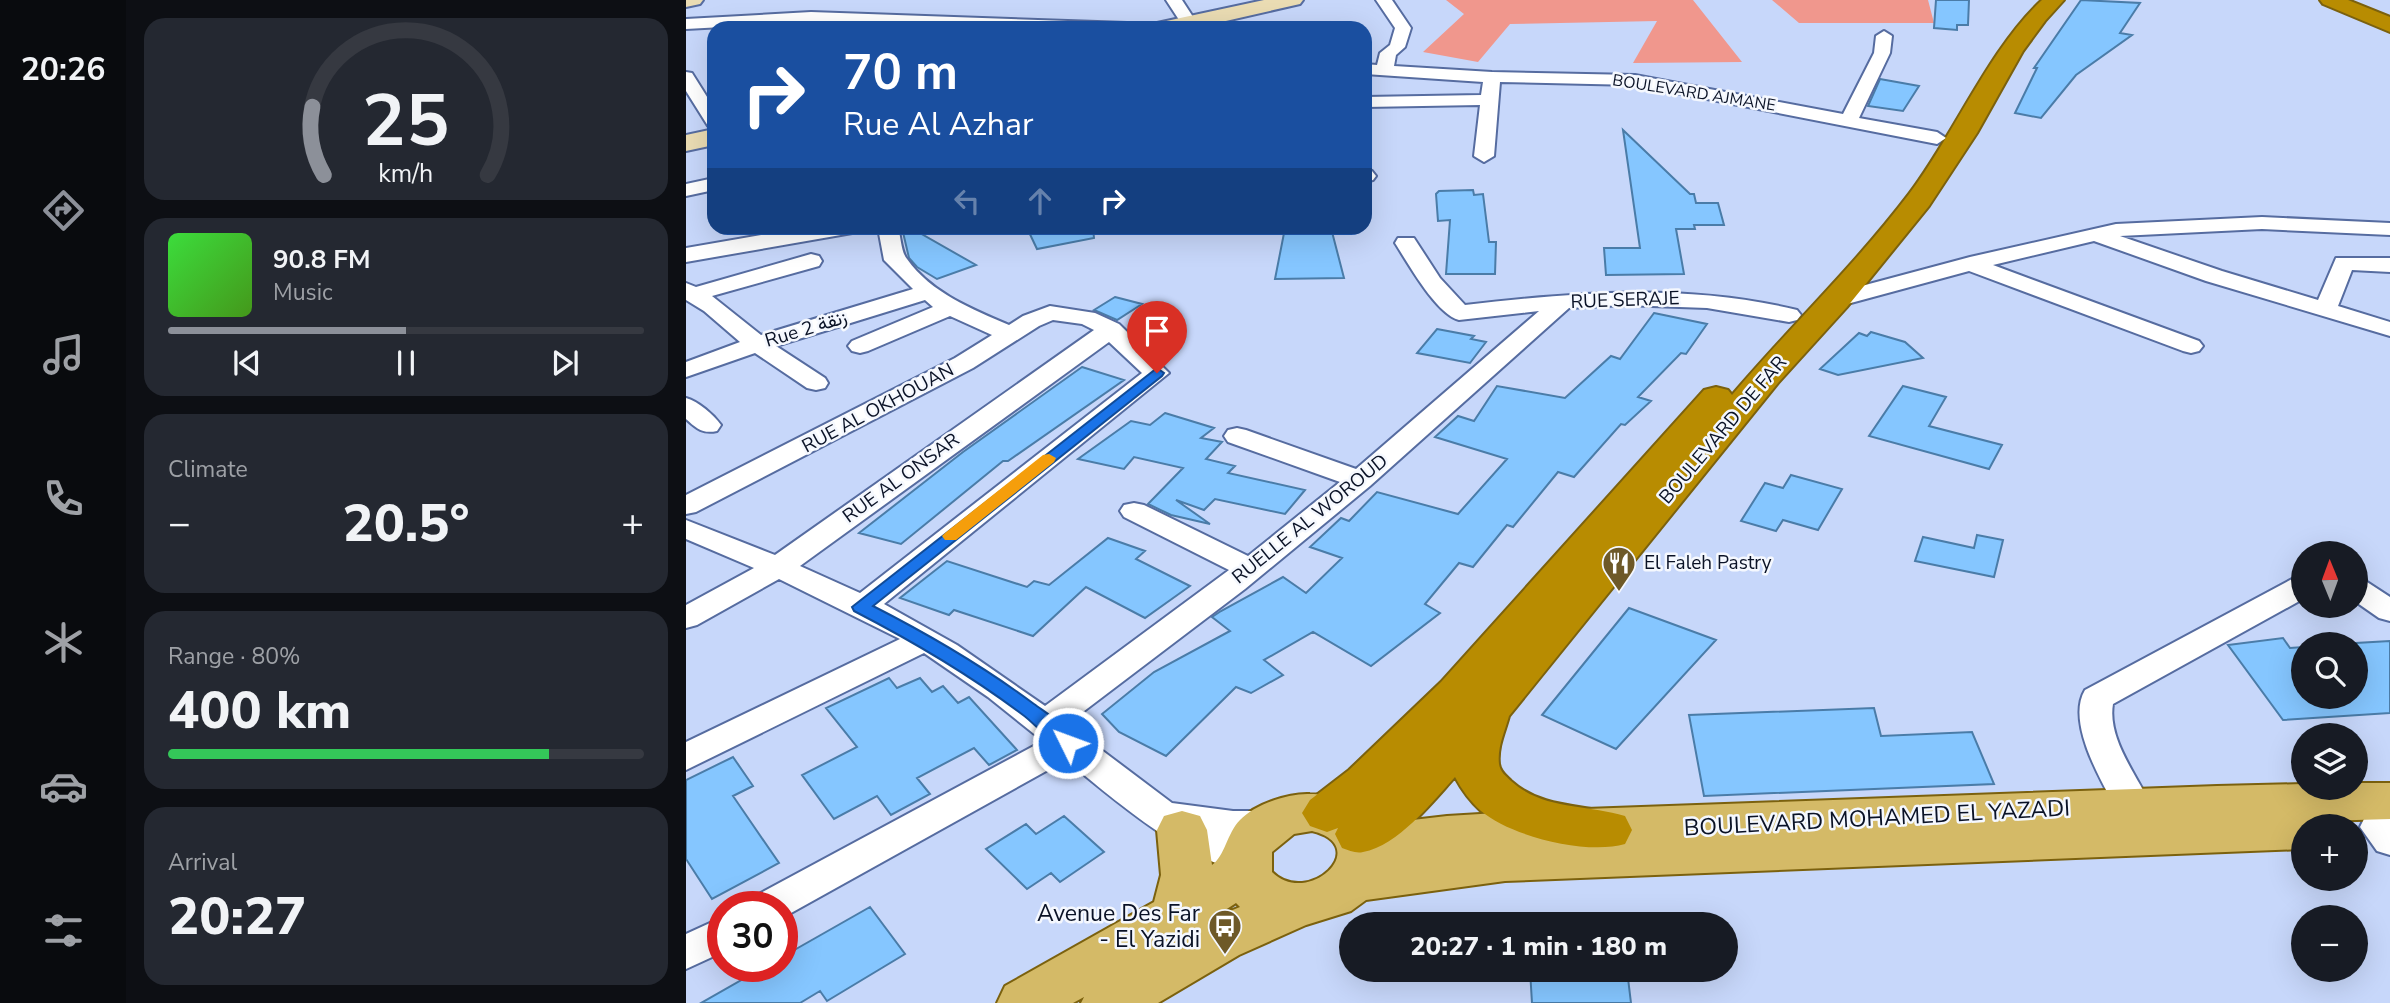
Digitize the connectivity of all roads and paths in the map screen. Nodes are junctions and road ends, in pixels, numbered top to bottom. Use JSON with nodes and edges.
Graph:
{"nodes":[{"id":1,"x":693,"y":0,"type":"edge"},
{"id":2,"x":1174,"y":0,"type":"edge"},
{"id":3,"x":1293,"y":0,"type":"edge"},
{"id":4,"x":1384,"y":0,"type":"edge"},
{"id":5,"x":2330,"y":0,"type":"edge"},
{"id":6,"x":2343,"y":0,"type":"edge"},
{"id":7,"x":2370,"y":0,"type":"edge"},
{"id":8,"x":686,"y":1,"type":"edge"},
{"id":9,"x":2033,"y":2,"type":"edge"},
{"id":10,"x":2390,"y":8,"type":"edge"},
{"id":11,"x":840,"y":21,"type":"edge"},
{"id":12,"x":946,"y":21,"type":"edge"},
{"id":13,"x":1188,"y":21,"type":"edge"},
{"id":14,"x":1198,"y":21,"type":"edge"},
{"id":15,"x":2390,"y":22,"type":"edge"},
{"id":16,"x":686,"y":24,"type":"edge"},
{"id":17,"x":707,"y":24,"type":"edge"},
{"id":18,"x":1884,"y":36,"type":"dead end"},
{"id":19,"x":1372,"y":69,"type":"edge"},
{"id":20,"x":1385,"y":69,"type":"junction"},
{"id":21,"x":686,"y":77,"type":"edge"},
{"id":22,"x":1492,"y":77,"type":"junction"},
{"id":23,"x":1488,"y":100,"type":"junction"},
{"id":24,"x":1372,"y":102,"type":"edge"},
{"id":25,"x":707,"y":111,"type":"edge"},
{"id":26,"x":1849,"y":120,"type":"junction"},
{"id":27,"x":707,"y":138,"type":"edge"},
{"id":28,"x":1937,"y":138,"type":"junction"},
{"id":29,"x":686,"y":143,"type":"edge"},
{"id":30,"x":1484,"y":156,"type":"dead end"},
{"id":31,"x":707,"y":186,"type":"edge"},
{"id":32,"x":686,"y":190,"type":"edge"},
{"id":33,"x":2390,"y":229,"type":"edge"},
{"id":34,"x":2093,"y":234,"type":"junction"},
{"id":35,"x":791,"y":235,"type":"edge"},
{"id":36,"x":890,"y":235,"type":"edge"},
{"id":37,"x":1406,"y":243,"type":"dead end"},
{"id":38,"x":686,"y":255,"type":"edge"},
{"id":39,"x":811,"y":261,"type":"dead end"},
{"id":40,"x":1970,"y":264,"type":"junction"},
{"id":41,"x":2390,"y":265,"type":"edge"},
{"id":42,"x":928,"y":292,"type":"junction"},
{"id":43,"x":1836,"y":300,"type":"junction"},
{"id":44,"x":694,"y":302,"type":"edge"},
{"id":45,"x":1563,"y":302,"type":"junction"},
{"id":46,"x":950,"y":309,"type":"junction"},
{"id":47,"x":2325,"y":311,"type":"junction"},
{"id":48,"x":1789,"y":315,"type":"junction"},
{"id":49,"x":2389,"y":326,"type":"edge"},
{"id":50,"x":1111,"y":329,"type":"junction"},
{"id":51,"x":1010,"y":334,"type":"junction"},
{"id":52,"x":757,"y":344,"type":"junction"},
{"id":53,"x":860,"y":346,"type":"dead end"},
{"id":54,"x":2191,"y":346,"type":"dead end"},
{"id":55,"x":686,"y":370,"type":"edge"},
{"id":56,"x":816,"y":383,"type":"dead end"},
{"id":57,"x":686,"y":406,"type":"edge"},
{"id":58,"x":708,"y":425,"type":"dead end"},
{"id":59,"x":1237,"y":436,"type":"dead end"},
{"id":60,"x":1360,"y":480,"type":"junction"},
{"id":61,"x":686,"y":506,"type":"edge"},
{"id":62,"x":1134,"y":511,"type":"dead end"},
{"id":63,"x":686,"y":529,"type":"edge"},
{"id":64,"x":777,"y":568,"type":"junction"},
{"id":65,"x":1250,"y":569,"type":"junction"},
{"id":66,"x":2291,"y":593,"type":"edge"},
{"id":67,"x":2368,"y":597,"type":"edge"},
{"id":68,"x":861,"y":607,"type":"junction"},
{"id":69,"x":2390,"y":611,"type":"edge"},
{"id":70,"x":686,"y":618,"type":"edge"},
{"id":71,"x":925,"y":640,"type":"junction"},
{"id":72,"x":1489,"y":707,"type":"junction"},
{"id":73,"x":1057,"y":732,"type":"junction"},
{"id":74,"x":686,"y":757,"type":"edge"},
{"id":75,"x":2134,"y":807,"type":"junction"},
{"id":76,"x":1173,"y":823,"type":"junction"},
{"id":77,"x":2381,"y":825,"type":"edge"},
{"id":78,"x":1606,"y":830,"type":"junction"},
{"id":79,"x":2291,"y":830,"type":"edge"},
{"id":80,"x":1351,"y":843,"type":"junction"},
{"id":81,"x":1252,"y":851,"type":"junction"},
{"id":82,"x":796,"y":891,"type":"edge"},
{"id":83,"x":1297,"y":906,"type":"junction"},
{"id":84,"x":1177,"y":915,"type":"junction"},
{"id":85,"x":707,"y":942,"type":"edge"},
{"id":86,"x":686,"y":953,"type":"edge"},
{"id":87,"x":1025,"y":1003,"type":"edge"},
{"id":88,"x":1109,"y":1003,"type":"edge"}],
"edges":[{"from":1,"to":8,"type":"street"},
{"from":2,"to":13,"type":"street"},
{"from":3,"to":14,"type":"street"},
{"from":4,"to":20,"type":"street"},
{"from":5,"to":15,"type":"highway"},
{"from":6,"to":15,"type":"highway"},
{"from":7,"to":10,"type":"highway"},
{"from":9,"to":28,"type":"highway","name":"BOULEVARD DE FAR"},
{"from":9,"to":43,"type":"highway","name":"BOULEVARD DE FAR"},
{"from":11,"to":12,"type":"street"},
{"from":16,"to":17,"type":"street"},
{"from":18,"to":26,"type":"street"},
{"from":19,"to":20,"type":"street","name":"BOULEVARD AJMANE"},
{"from":20,"to":22,"type":"street","name":"BOULEVARD AJMANE"},
{"from":21,"to":25,"type":"street"},
{"from":22,"to":23,"type":"street"},
{"from":22,"to":26,"type":"street","name":"BOULEVARD AJMANE"},
{"from":23,"to":24,"type":"street"},
{"from":23,"to":30,"type":"street"},
{"from":26,"to":28,"type":"street","name":"BOULEVARD AJMANE"},
{"from":27,"to":29,"type":"street"},
{"from":28,"to":48,"type":"highway","name":"BOULEVARD DE FAR"},
{"from":31,"to":32,"type":"street"},
{"from":33,"to":34,"type":"street"},
{"from":34,"to":40,"type":"street"},
{"from":34,"to":47,"type":"street"},
{"from":35,"to":38,"type":"street"},
{"from":36,"to":42,"type":"street"},
{"from":37,"to":45,"type":"street","name":"RUE SERAJE"},
{"from":39,"to":44,"type":"street"},
{"from":40,"to":43,"type":"street"},
{"from":40,"to":54,"type":"street"},
{"from":41,"to":47,"type":"street"},
{"from":42,"to":46,"type":"street"},
{"from":42,"to":52,"type":"street","name":"Rue 2 زنقة"},
{"from":43,"to":72,"type":"highway","name":"BOULEVARD DE FAR"},
{"from":44,"to":52,"type":"street"},
{"from":45,"to":48,"type":"street","name":"RUE SERAJE"},
{"from":45,"to":60,"type":"street","name":"RUELLE AL WOROUD"},
{"from":46,"to":51,"type":"street"},
{"from":46,"to":53,"type":"street"},
{"from":47,"to":49,"type":"street"},
{"from":48,"to":80,"type":"highway","name":"BOULEVARD DE FAR"},
{"from":50,"to":51,"type":"street","name":"RUE AL OKHOUAN"},
{"from":50,"to":64,"type":"street","name":"RUE AL ONSAR"},
{"from":50,"to":68,"type":"street"},
{"from":51,"to":61,"type":"street","name":"RUE AL OKHOUAN"},
{"from":52,"to":55,"type":"street","name":"Rue 2 زنقة"},
{"from":52,"to":56,"type":"street"},
{"from":57,"to":58,"type":"street"},
{"from":59,"to":60,"type":"street"},
{"from":60,"to":65,"type":"street","name":"RUELLE AL WOROUD"},
{"from":62,"to":65,"type":"street"},
{"from":63,"to":64,"type":"street"},
{"from":64,"to":68,"type":"street"},
{"from":64,"to":70,"type":"street","name":"RUE AL ONSAR"},
{"from":65,"to":73,"type":"street","name":"RUELLE AL WOROUD"},
{"from":66,"to":75,"type":"street"},
{"from":67,"to":69,"type":"street"},
{"from":68,"to":71,"type":"street"},
{"from":71,"to":73,"type":"street"},
{"from":71,"to":74,"type":"street"},
{"from":72,"to":78,"type":"highway"},
{"from":72,"to":80,"type":"highway","name":"BOULEVARD DE FAR"},
{"from":73,"to":76,"type":"street"},
{"from":73,"to":82,"type":"street","name":"RUELLE AL WOROUD"},
{"from":75,"to":77,"type":"main road","name":"BOULEVARD MOHAMED EL YAZADI"},
{"from":75,"to":78,"type":"main road","name":"BOULEVARD MOHAMED EL YAZADI"},
{"from":76,"to":81,"type":"street"},
{"from":76,"to":84,"type":"main road"},
{"from":78,"to":80,"type":"main road","name":"BOULEVARD MOHAMED EL YAZADI"},
{"from":79,"to":80,"type":"main road","name":"BOULEVARD MOHAMED EL YAZADI"},
{"from":80,"to":81,"type":"main road"},
{"from":80,"to":83,"type":"main road"},
{"from":81,"to":83,"type":"main road"},
{"from":81,"to":84,"type":"main road"},
{"from":83,"to":88,"type":"main road"},
{"from":84,"to":87,"type":"main road"},
{"from":85,"to":86,"type":"street"}]}
